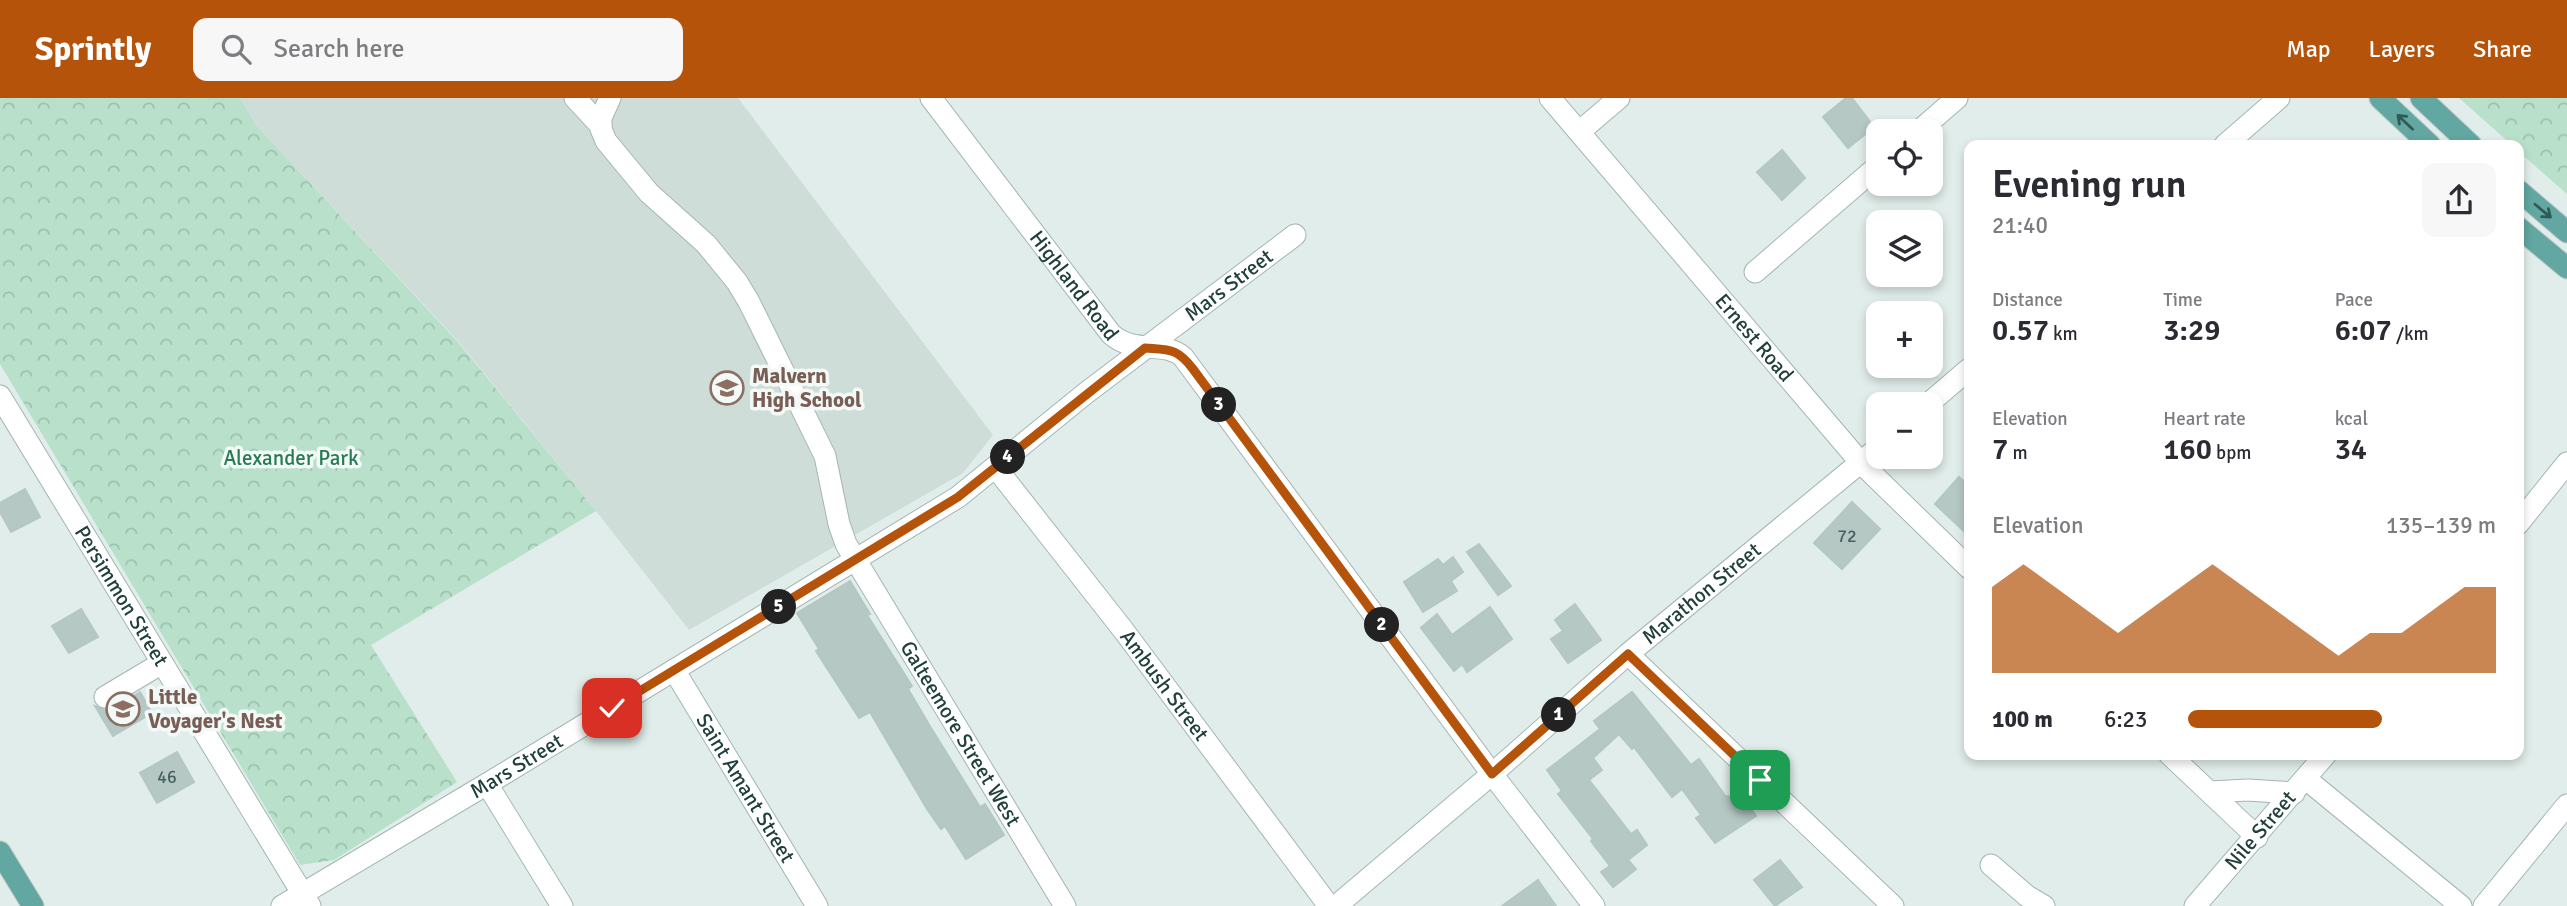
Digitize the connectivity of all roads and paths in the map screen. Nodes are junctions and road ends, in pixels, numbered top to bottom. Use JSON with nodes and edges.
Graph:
{"nodes":[{"id":1,"x":575,"y":98,"type":"edge"},
{"id":2,"x":610,"y":98,"type":"edge"},
{"id":3,"x":931,"y":98,"type":"edge"},
{"id":4,"x":1550,"y":98,"type":"edge"},
{"id":5,"x":1619,"y":98,"type":"edge"},
{"id":6,"x":1957,"y":98,"type":"edge"},
{"id":7,"x":2279,"y":98,"type":"edge"},
{"id":8,"x":2380,"y":98,"type":"edge"},
{"id":9,"x":2421,"y":98,"type":"edge"},
{"id":10,"x":1933,"y":119,"type":"edge"},
{"id":11,"x":601,"y":126,"type":"junction"},
{"id":12,"x":1579,"y":132,"type":"junction"},
{"id":13,"x":2231,"y":140,"type":"edge"},
{"id":14,"x":2425,"y":140,"type":"edge"},
{"id":15,"x":2466,"y":140,"type":"edge"},
{"id":16,"x":1866,"y":176,"type":"edge"},
{"id":17,"x":2524,"y":196,"type":"edge"},
{"id":18,"x":2524,"y":232,"type":"edge"},
{"id":19,"x":2567,"y":232,"type":"edge"},
{"id":20,"x":1295,"y":235,"type":"dead end"},
{"id":21,"x":2567,"y":268,"type":"edge"},
{"id":22,"x":1755,"y":272,"type":"dead end"},
{"id":23,"x":1145,"y":348,"type":"junction"},
{"id":24,"x":1964,"y":373,"type":"edge"},
{"id":25,"x":1942,"y":392,"type":"edge"},
{"id":26,"x":0,"y":396,"type":"edge"},
{"id":27,"x":7,"y":423,"type":"edge"},
{"id":28,"x":1866,"y":459,"type":"edge"},
{"id":29,"x":1861,"y":463,"type":"junction"},
{"id":30,"x":2567,"y":463,"type":"edge"},
{"id":31,"x":996,"y":468,"type":"junction"},
{"id":32,"x":2524,"y":517,"type":"edge"},
{"id":33,"x":856,"y":560,"type":"junction"},
{"id":34,"x":1964,"y":563,"type":"edge"},
{"id":35,"x":1628,"y":654,"type":"junction"},
{"id":36,"x":162,"y":663,"type":"junction"},
{"id":37,"x":674,"y":670,"type":"junction"},
{"id":38,"x":104,"y":697,"type":"dead end"},
{"id":39,"x":2175,"y":760,"type":"edge"},
{"id":40,"x":2321,"y":760,"type":"edge"},
{"id":41,"x":1492,"y":774,"type":"junction"},
{"id":42,"x":487,"y":784,"type":"junction"},
{"id":43,"x":2300,"y":786,"type":"junction"},
{"id":44,"x":2210,"y":792,"type":"junction"},
{"id":45,"x":2567,"y":805,"type":"edge"},
{"id":46,"x":2257,"y":837,"type":"junction"},
{"id":47,"x":0,"y":852,"type":"edge"},
{"id":48,"x":1991,"y":865,"type":"dead end"},
{"id":49,"x":306,"y":900,"type":"edge"},
{"id":50,"x":33,"y":906,"type":"edge"},
{"id":51,"x":282,"y":906,"type":"edge"},
{"id":52,"x":562,"y":906,"type":"edge"},
{"id":53,"x":817,"y":906,"type":"edge"},
{"id":54,"x":1065,"y":906,"type":"edge"},
{"id":55,"x":1329,"y":906,"type":"edge"},
{"id":56,"x":1336,"y":906,"type":"edge"},
{"id":57,"x":1594,"y":906,"type":"edge"},
{"id":58,"x":1893,"y":906,"type":"edge"},
{"id":59,"x":2044,"y":906,"type":"edge"},
{"id":60,"x":2195,"y":906,"type":"edge"},
{"id":61,"x":2461,"y":906,"type":"edge"},
{"id":62,"x":2484,"y":906,"type":"edge"}],
"edges":[{"from":1,"to":11,"type":"street","name":"Galteemore Street West"},
{"from":2,"to":11,"type":"street"},
{"from":3,"to":23,"type":"street","name":"Highland Road"},
{"from":4,"to":12,"type":"street","name":"Ernest Road"},
{"from":5,"to":12,"type":"street"},
{"from":6,"to":10,"type":"street"},
{"from":7,"to":13,"type":"street"},
{"from":14,"to":8,"type":"main road","one_way":true},
{"from":9,"to":15,"type":"main road"},
{"from":11,"to":33,"type":"street","name":"Galteemore Street West"},
{"from":12,"to":29,"type":"street","name":"Ernest Road"},
{"from":16,"to":22,"type":"street"},
{"from":17,"to":19,"type":"main road","one_way":true},
{"from":18,"to":21,"type":"main road"},
{"from":20,"to":23,"type":"street","name":"Mars Street"},
{"from":23,"to":31,"type":"street","name":"Mars Street"},
{"from":23,"to":41,"type":"street","name":"Highland Road"},
{"from":24,"to":25,"type":"street"},
{"from":26,"to":27,"type":"street","name":"Persimmon Street"},
{"from":27,"to":36,"type":"street","name":"Persimmon Street"},
{"from":28,"to":29,"type":"street","name":"Marathon Street"},
{"from":29,"to":34,"type":"street","name":"Ernest Road"},
{"from":29,"to":35,"type":"street","name":"Marathon Street"},
{"from":30,"to":32,"type":"street"},
{"from":31,"to":33,"type":"street","name":"Mars Street"},
{"from":31,"to":55,"type":"street","name":"Ambush Street"},
{"from":33,"to":37,"type":"street","name":"Mars Street"},
{"from":33,"to":54,"type":"street","name":"Galteemore Street West"},
{"from":35,"to":41,"type":"street","name":"Marathon Street"},
{"from":35,"to":58,"type":"street"},
{"from":36,"to":38,"type":"street"},
{"from":36,"to":49,"type":"street","name":"Persimmon Street"},
{"from":37,"to":42,"type":"street","name":"Mars Street"},
{"from":37,"to":53,"type":"street","name":"Saint Amant Street"},
{"from":39,"to":44,"type":"street"},
{"from":40,"to":43,"type":"street","name":"Nile Street"},
{"from":41,"to":56,"type":"street","name":"Marathon Street"},
{"from":41,"to":57,"type":"street","name":"Highland Road"},
{"from":42,"to":49,"type":"street","name":"Mars Street"},
{"from":42,"to":52,"type":"street"},
{"from":43,"to":44,"type":"street"},
{"from":43,"to":46,"type":"street","name":"Nile Street"},
{"from":43,"to":61,"type":"street"},
{"from":44,"to":46,"type":"street"},
{"from":45,"to":62,"type":"street"},
{"from":46,"to":60,"type":"street","name":"Nile Street"},
{"from":47,"to":50,"type":"main road"},
{"from":48,"to":59,"type":"street"},
{"from":49,"to":51,"type":"street","name":"Mars Street"}]}
